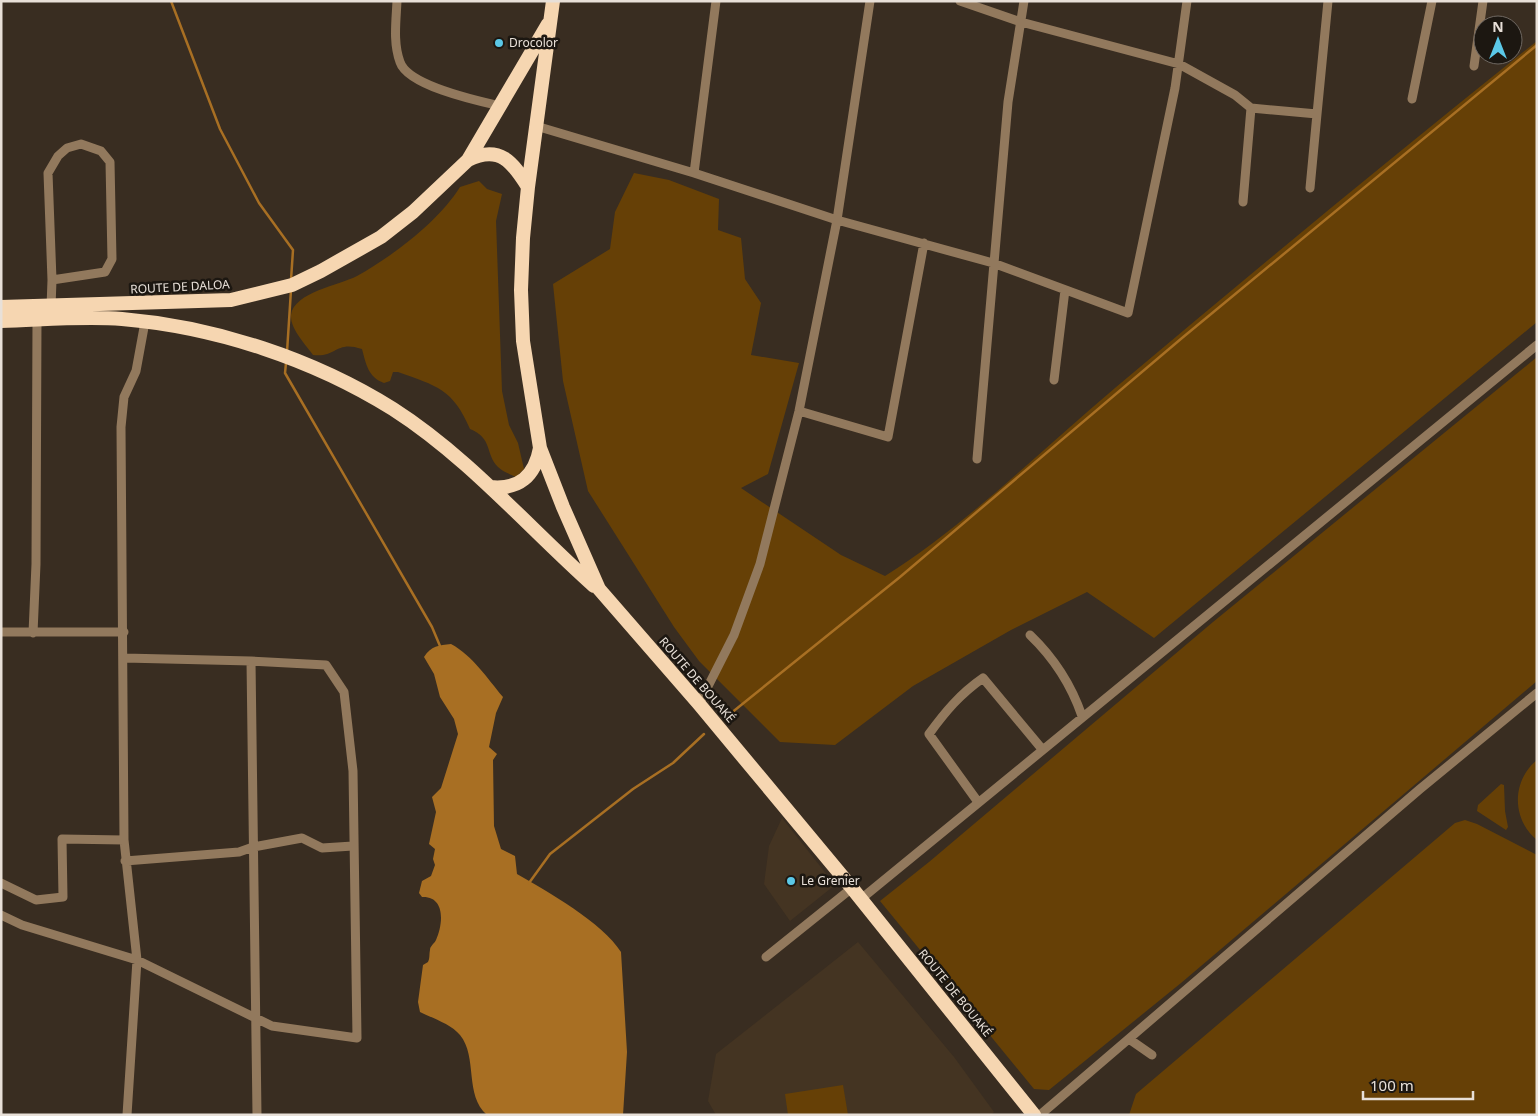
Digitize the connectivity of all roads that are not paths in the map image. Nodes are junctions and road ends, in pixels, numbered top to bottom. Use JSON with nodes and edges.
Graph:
{"nodes":[{"id":1,"x":397,"y":1,"type":"edge"},
{"id":2,"x":553,"y":1,"type":"edge"},
{"id":3,"x":716,"y":1,"type":"edge"},
{"id":4,"x":870,"y":1,"type":"edge"},
{"id":5,"x":960,"y":1,"type":"edge"},
{"id":6,"x":1024,"y":1,"type":"edge"},
{"id":7,"x":1187,"y":1,"type":"edge"},
{"id":8,"x":1328,"y":1,"type":"edge"},
{"id":9,"x":1432,"y":1,"type":"edge"},
{"id":10,"x":1484,"y":1,"type":"edge"},
{"id":11,"x":551,"y":19,"type":"junction"},
{"id":12,"x":1021,"y":22,"type":"junction"},
{"id":13,"x":1179,"y":64,"type":"junction"},
{"id":14,"x":1474,"y":66,"type":"dead end"},
{"id":15,"x":1412,"y":99,"type":"dead end"},
{"id":16,"x":500,"y":106,"type":"junction"},
{"id":17,"x":1251,"y":108,"type":"junction"},
{"id":18,"x":1317,"y":114,"type":"junction"},
{"id":19,"x":536,"y":126,"type":"junction"},
{"id":20,"x":468,"y":160,"type":"junction"},
{"id":21,"x":694,"y":173,"type":"junction"},
{"id":22,"x":528,"y":187,"type":"junction"},
{"id":23,"x":1310,"y":188,"type":"dead end"},
{"id":24,"x":1242,"y":202,"type":"dead end"},
{"id":25,"x":837,"y":220,"type":"junction"},
{"id":26,"x":924,"y":243,"type":"junction"},
{"id":27,"x":993,"y":263,"type":"junction"},
{"id":28,"x":52,"y":280,"type":"junction"},
{"id":29,"x":1064,"y":290,"type":"junction"},
{"id":30,"x":146,"y":304,"type":"junction"},
{"id":31,"x":1,"y":307,"type":"edge"},
{"id":32,"x":51,"y":307,"type":"junction"},
{"id":33,"x":37,"y":320,"type":"junction"},
{"id":34,"x":1,"y":321,"type":"edge"},
{"id":35,"x":144,"y":322,"type":"junction"},
{"id":36,"x":1537,"y":345,"type":"edge"},
{"id":37,"x":1054,"y":380,"type":"dead end"},
{"id":38,"x":799,"y":411,"type":"junction"},
{"id":39,"x":540,"y":448,"type":"junction"},
{"id":40,"x":976,"y":459,"type":"dead end"},
{"id":41,"x":490,"y":488,"type":"junction"},
{"id":42,"x":598,"y":589,"type":"junction"},
{"id":43,"x":1,"y":632,"type":"edge"},
{"id":44,"x":124,"y":632,"type":"junction"},
{"id":45,"x":33,"y":633,"type":"junction"},
{"id":46,"x":1030,"y":635,"type":"dead end"},
{"id":47,"x":124,"y":658,"type":"junction"},
{"id":48,"x":251,"y":661,"type":"junction"},
{"id":49,"x":1537,"y":693,"type":"edge"},
{"id":50,"x":699,"y":704,"type":"junction"},
{"id":51,"x":1082,"y":716,"type":"junction"},
{"id":52,"x":1042,"y":749,"type":"junction"},
{"id":53,"x":978,"y":802,"type":"junction"},
{"id":54,"x":124,"y":840,"type":"junction"},
{"id":55,"x":353,"y":846,"type":"junction"},
{"id":56,"x":253,"y":847,"type":"junction"},
{"id":57,"x":125,"y":861,"type":"junction"},
{"id":58,"x":1,"y":883,"type":"edge"},
{"id":59,"x":857,"y":894,"type":"junction"},
{"id":60,"x":1,"y":915,"type":"edge"},
{"id":61,"x":766,"y":956,"type":"dead end"},
{"id":62,"x":137,"y":960,"type":"junction"},
{"id":63,"x":256,"y":1016,"type":"junction"},
{"id":64,"x":1129,"y":1039,"type":"junction"},
{"id":65,"x":1152,"y":1055,"type":"dead end"},
{"id":66,"x":127,"y":1115,"type":"edge"},
{"id":67,"x":257,"y":1115,"type":"edge"},
{"id":68,"x":1034,"y":1115,"type":"edge"},
{"id":69,"x":1040,"y":1115,"type":"edge"}],
"edges":[{"from":1,"to":16,"type":"street"},
{"from":2,"to":11,"type":"highway","name":"ROUTE DE BOUAKÉ"},
{"from":3,"to":21,"type":"street"},
{"from":4,"to":25,"type":"street"},
{"from":5,"to":12,"type":"street"},
{"from":6,"to":12,"type":"street"},
{"from":7,"to":13,"type":"street"},
{"from":8,"to":18,"type":"street"},
{"from":9,"to":15,"type":"street"},
{"from":10,"to":14,"type":"street"},
{"from":11,"to":16,"type":"highway","name":"ROUTE DE DALOA"},
{"from":11,"to":19,"type":"highway","name":"ROUTE DE BOUAKÉ"},
{"from":12,"to":13,"type":"street"},
{"from":12,"to":27,"type":"street"},
{"from":13,"to":17,"type":"street"},
{"from":13,"to":29,"type":"street"},
{"from":16,"to":20,"type":"highway","name":"ROUTE DE DALOA"},
{"from":17,"to":18,"type":"street"},
{"from":17,"to":24,"type":"street"},
{"from":18,"to":23,"type":"street"},
{"from":19,"to":21,"type":"street"},
{"from":19,"to":22,"type":"highway","name":"ROUTE DE BOUAKÉ"},
{"from":20,"to":22,"type":"highway"},
{"from":20,"to":30,"type":"highway","name":"ROUTE DE DALOA"},
{"from":21,"to":25,"type":"street"},
{"from":22,"to":39,"type":"highway","name":"ROUTE DE BOUAKÉ"},
{"from":25,"to":26,"type":"street"},
{"from":25,"to":38,"type":"street"},
{"from":26,"to":27,"type":"street"},
{"from":26,"to":38,"type":"street"},
{"from":27,"to":29,"type":"street"},
{"from":27,"to":40,"type":"street"},
{"from":28,"to":28,"type":"street"},
{"from":28,"to":32,"type":"street"},
{"from":29,"to":37,"type":"street"},
{"from":30,"to":32,"type":"highway","name":"ROUTE DE DALOA"},
{"from":30,"to":35,"type":"highway"},
{"from":31,"to":32,"type":"highway","name":"ROUTE DE DALOA"},
{"from":33,"to":34,"type":"highway"},
{"from":33,"to":35,"type":"highway"},
{"from":33,"to":45,"type":"street"},
{"from":35,"to":41,"type":"highway"},
{"from":35,"to":44,"type":"street"},
{"from":36,"to":51,"type":"street"},
{"from":38,"to":50,"type":"street"},
{"from":39,"to":41,"type":"highway"},
{"from":39,"to":42,"type":"highway","name":"ROUTE DE BOUAKÉ"},
{"from":41,"to":42,"type":"highway"},
{"from":42,"to":50,"type":"highway","name":"ROUTE DE BOUAKÉ"},
{"from":43,"to":45,"type":"street"},
{"from":44,"to":45,"type":"street"},
{"from":44,"to":47,"type":"street"},
{"from":46,"to":51,"type":"street"},
{"from":47,"to":48,"type":"street"},
{"from":47,"to":54,"type":"street"},
{"from":48,"to":55,"type":"street"},
{"from":48,"to":56,"type":"street"},
{"from":49,"to":64,"type":"street"},
{"from":50,"to":59,"type":"highway","name":"ROUTE DE BOUAKÉ"},
{"from":51,"to":52,"type":"street"},
{"from":52,"to":53,"type":"street"},
{"from":52,"to":53,"type":"street"},
{"from":53,"to":59,"type":"street"},
{"from":54,"to":57,"type":"street"},
{"from":54,"to":58,"type":"street"},
{"from":55,"to":56,"type":"street"},
{"from":55,"to":63,"type":"street"},
{"from":56,"to":57,"type":"street"},
{"from":56,"to":63,"type":"street"},
{"from":57,"to":62,"type":"street"},
{"from":59,"to":61,"type":"street"},
{"from":59,"to":68,"type":"highway","name":"ROUTE DE BOUAKÉ"},
{"from":60,"to":62,"type":"street"},
{"from":62,"to":63,"type":"street"},
{"from":62,"to":66,"type":"street"},
{"from":63,"to":67,"type":"street"},
{"from":64,"to":65,"type":"street"},
{"from":64,"to":69,"type":"street"}]}
